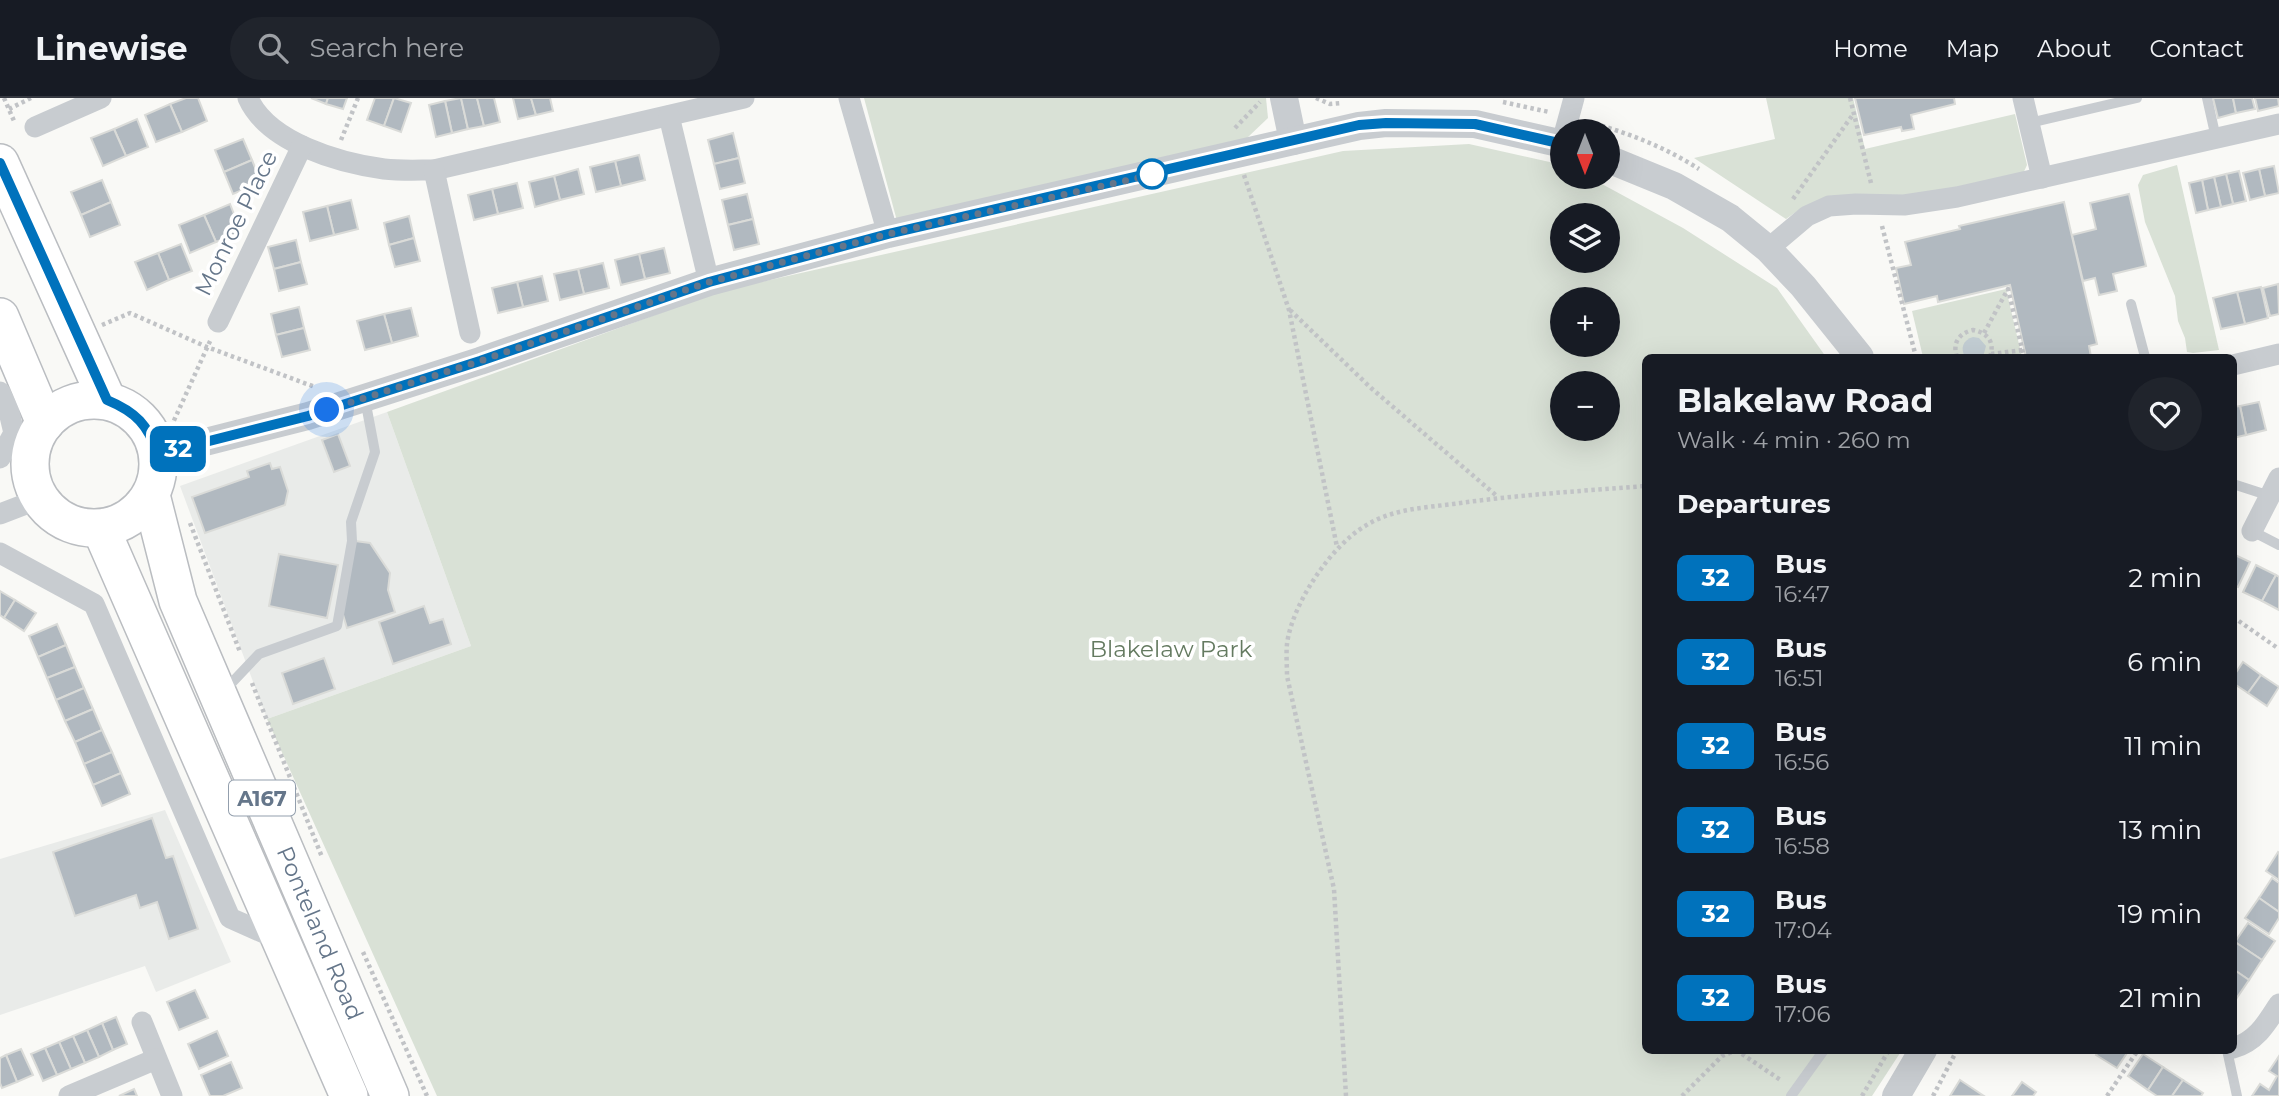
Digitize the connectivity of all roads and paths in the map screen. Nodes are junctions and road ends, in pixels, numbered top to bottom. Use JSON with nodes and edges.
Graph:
{"nodes":[{"id":1,"x":32,"y":98,"type":"edge"},
{"id":2,"x":101,"y":98,"type":"edge"},
{"id":3,"x":248,"y":98,"type":"edge"},
{"id":4,"x":358,"y":98,"type":"edge"},
{"id":5,"x":744,"y":98,"type":"edge"},
{"id":6,"x":849,"y":98,"type":"edge"},
{"id":7,"x":1284,"y":98,"type":"edge"},
{"id":8,"x":1574,"y":98,"type":"edge"},
{"id":9,"x":2023,"y":98,"type":"edge"},
{"id":10,"x":2137,"y":98,"type":"edge"},
{"id":11,"x":2207,"y":98,"type":"edge"},
{"id":12,"x":9,"y":109,"type":"dead end"},
{"id":13,"x":1854,"y":113,"type":"dead end"},
{"id":14,"x":669,"y":116,"type":"junction"},
{"id":15,"x":1568,"y":119,"type":"edge"},
{"id":16,"x":2029,"y":123,"type":"junction"},
{"id":17,"x":2279,"y":124,"type":"edge"},
{"id":18,"x":35,"y":127,"type":"dead end"},
{"id":19,"x":2216,"y":138,"type":"junction"},
{"id":20,"x":1550,"y":140,"type":"edge"},
{"id":21,"x":1293,"y":141,"type":"junction"},
{"id":22,"x":302,"y":146,"type":"junction"},
{"id":23,"x":1239,"y":155,"type":"junction"},
{"id":24,"x":334,"y":157,"type":"junction"},
{"id":25,"x":0,"y":163,"type":"edge"},
{"id":26,"x":1620,"y":164,"type":"edge"},
{"id":27,"x":434,"y":170,"type":"junction"},
{"id":28,"x":2042,"y":178,"type":"junction"},
{"id":29,"x":1792,"y":201,"type":"dead end"},
{"id":30,"x":888,"y":234,"type":"junction"},
{"id":31,"x":1768,"y":249,"type":"junction"},
{"id":32,"x":709,"y":282,"type":"junction"},
{"id":33,"x":2132,"y":304,"type":"dead end"},
{"id":34,"x":1289,"y":310,"type":"junction"},
{"id":35,"x":0,"y":317,"type":"edge"},
{"id":36,"x":218,"y":322,"type":"dead end"},
{"id":37,"x":104,"y":323,"type":"dead end"},
{"id":38,"x":470,"y":333,"type":"dead end"},
{"id":39,"x":1984,"y":333,"type":"junction"},
{"id":40,"x":207,"y":347,"type":"junction"},
{"id":41,"x":2023,"y":350,"type":"junction"},
{"id":42,"x":1858,"y":354,"type":"edge"},
{"id":43,"x":1957,"y":354,"type":"edge"},
{"id":44,"x":1991,"y":354,"type":"edge"},
{"id":45,"x":2002,"y":354,"type":"edge"},
{"id":46,"x":2024,"y":354,"type":"edge"},
{"id":47,"x":2144,"y":354,"type":"edge"},
{"id":48,"x":2279,"y":354,"type":"edge"},
{"id":49,"x":2237,"y":364,"type":"edge"},
{"id":50,"x":321,"y":390,"type":"dead end"},
{"id":51,"x":0,"y":392,"type":"edge"},
{"id":52,"x":365,"y":398,"type":"junction"},
{"id":53,"x":107,"y":400,"type":"junction"},
{"id":54,"x":45,"y":423,"type":"junction"},
{"id":55,"x":164,"y":453,"type":"junction"},
{"id":56,"x":0,"y":458,"type":"edge"},
{"id":57,"x":2237,"y":484,"type":"edge"},
{"id":58,"x":1642,"y":486,"type":"edge"},
{"id":59,"x":2274,"y":487,"type":"edge"},
{"id":60,"x":151,"y":495,"type":"junction"},
{"id":61,"x":1499,"y":497,"type":"junction"},
{"id":62,"x":39,"y":499,"type":"junction"},
{"id":63,"x":186,"y":512,"type":"dead end"},
{"id":64,"x":0,"y":514,"type":"edge"},
{"id":65,"x":101,"y":529,"type":"junction"},
{"id":66,"x":2252,"y":531,"type":"joint"},
{"id":67,"x":2279,"y":545,"type":"edge"},
{"id":68,"x":1337,"y":547,"type":"junction"},
{"id":69,"x":0,"y":553,"type":"edge"},
{"id":70,"x":2237,"y":620,"type":"edge"},
{"id":71,"x":2279,"y":649,"type":"edge"},
{"id":72,"x":246,"y":668,"type":"junction"},
{"id":73,"x":219,"y":697,"type":"junction"},
{"id":74,"x":324,"y":861,"type":"dead end"},
{"id":75,"x":280,"y":940,"type":"junction"},
{"id":76,"x":361,"y":948,"type":"dead end"},
{"id":77,"x":2279,"y":1004,"type":"edge"},
{"id":78,"x":142,"y":1022,"type":"dead end"},
{"id":79,"x":2237,"y":1047,"type":"edge"},
{"id":80,"x":1727,"y":1054,"type":"edge"},
{"id":81,"x":1742,"y":1054,"type":"edge"},
{"id":82,"x":1821,"y":1054,"type":"edge"},
{"id":83,"x":1887,"y":1054,"type":"edge"},
{"id":84,"x":1921,"y":1054,"type":"edge"},
{"id":85,"x":1954,"y":1054,"type":"edge"},
{"id":86,"x":2135,"y":1054,"type":"edge"},
{"id":87,"x":2228,"y":1054,"type":"edge"},
{"id":88,"x":156,"y":1059,"type":"junction"},
{"id":89,"x":1793,"y":1093,"type":"edge"},
{"id":90,"x":69,"y":1096,"type":"edge"},
{"id":91,"x":172,"y":1096,"type":"edge"},
{"id":92,"x":349,"y":1096,"type":"edge"},
{"id":93,"x":390,"y":1096,"type":"edge"},
{"id":94,"x":427,"y":1096,"type":"edge"},
{"id":95,"x":1346,"y":1096,"type":"edge"},
{"id":96,"x":1682,"y":1096,"type":"edge"},
{"id":97,"x":1862,"y":1096,"type":"edge"},
{"id":98,"x":1896,"y":1096,"type":"edge"},
{"id":99,"x":1933,"y":1096,"type":"edge"},
{"id":100,"x":2108,"y":1096,"type":"edge"},
{"id":101,"x":2237,"y":1096,"type":"edge"}],
"edges":[{"from":1,"to":12,"type":"path"},
{"from":2,"to":18,"type":"street"},
{"from":3,"to":22,"type":"street"},
{"from":4,"to":24,"type":"path"},
{"from":5,"to":14,"type":"street"},
{"from":6,"to":30,"type":"street"},
{"from":7,"to":21,"type":"street"},
{"from":8,"to":15,"type":"street"},
{"from":9,"to":16,"type":"street"},
{"from":10,"to":16,"type":"lane"},
{"from":11,"to":19,"type":"lane"},
{"from":13,"to":29,"type":"path"},
{"from":14,"to":27,"type":"street"},
{"from":14,"to":32,"type":"street"},
{"from":16,"to":28,"type":"street"},
{"from":17,"to":19,"type":"street"},
{"from":19,"to":28,"type":"street"},
{"from":20,"to":21,"type":"street"},
{"from":21,"to":23,"type":"street"},
{"from":22,"to":24,"type":"street"},
{"from":22,"to":36,"type":"street","name":"Monroe Place"},
{"from":23,"to":30,"type":"street"},
{"from":23,"to":34,"type":"path"},
{"from":24,"to":27,"type":"street"},
{"from":25,"to":53,"type":"highway"},
{"from":26,"to":31,"type":"street"},
{"from":27,"to":38,"type":"street"},
{"from":28,"to":31,"type":"street"},
{"from":30,"to":32,"type":"street"},
{"from":31,"to":42,"type":"street"},
{"from":32,"to":52,"type":"street"},
{"from":33,"to":47,"type":"lane"},
{"from":34,"to":61,"type":"path"},
{"from":34,"to":68,"type":"path"},
{"from":35,"to":54,"type":"highway"},
{"from":37,"to":40,"type":"path"},
{"from":39,"to":41,"type":"path"},
{"from":39,"to":43,"type":"path"},
{"from":39,"to":44,"type":"path"},
{"from":40,"to":50,"type":"path"},
{"from":40,"to":55,"type":"path"},
{"from":41,"to":45,"type":"path"},
{"from":41,"to":46,"type":"path"},
{"from":48,"to":49,"type":"street"},
{"from":51,"to":56,"type":"street"},
{"from":52,"to":55,"type":"street"},
{"from":52,"to":72,"type":"lane"},
{"from":53,"to":54,"type":"highway"},
{"from":53,"to":55,"type":"highway"},
{"from":54,"to":62,"type":"highway"},
{"from":55,"to":60,"type":"highway","name":"Ponteland Road","number":"A167"},
{"from":57,"to":59,"type":"lane"},
{"from":58,"to":61,"type":"path"},
{"from":59,"to":66,"type":"street"},
{"from":60,"to":65,"type":"highway"},
{"from":60,"to":73,"type":"highway","name":"Ponteland Road","number":"A167"},
{"from":61,"to":68,"type":"path"},
{"from":62,"to":64,"type":"street"},
{"from":62,"to":65,"type":"highway"},
{"from":63,"to":72,"type":"path"},
{"from":65,"to":75,"type":"highway","name":"Ponteland Road","number":"A167"},
{"from":66,"to":67,"type":"lane"},
{"from":68,"to":95,"type":"path"},
{"from":69,"to":75,"type":"street"},
{"from":70,"to":71,"type":"path"},
{"from":72,"to":73,"type":"lane"},
{"from":72,"to":74,"type":"path"},
{"from":73,"to":93,"type":"highway","name":"Ponteland Road","number":"A167"},
{"from":75,"to":92,"type":"highway","name":"Ponteland Road","number":"A167"},
{"from":76,"to":94,"type":"path"},
{"from":77,"to":79,"type":"street"},
{"from":78,"to":88,"type":"street"},
{"from":80,"to":96,"type":"path"},
{"from":81,"to":89,"type":"path"},
{"from":82,"to":89,"type":"lane"},
{"from":83,"to":97,"type":"path"},
{"from":84,"to":98,"type":"street"},
{"from":85,"to":99,"type":"path"},
{"from":86,"to":100,"type":"path"},
{"from":87,"to":101,"type":"lane"},
{"from":88,"to":90,"type":"street"},
{"from":88,"to":91,"type":"street"}]}
